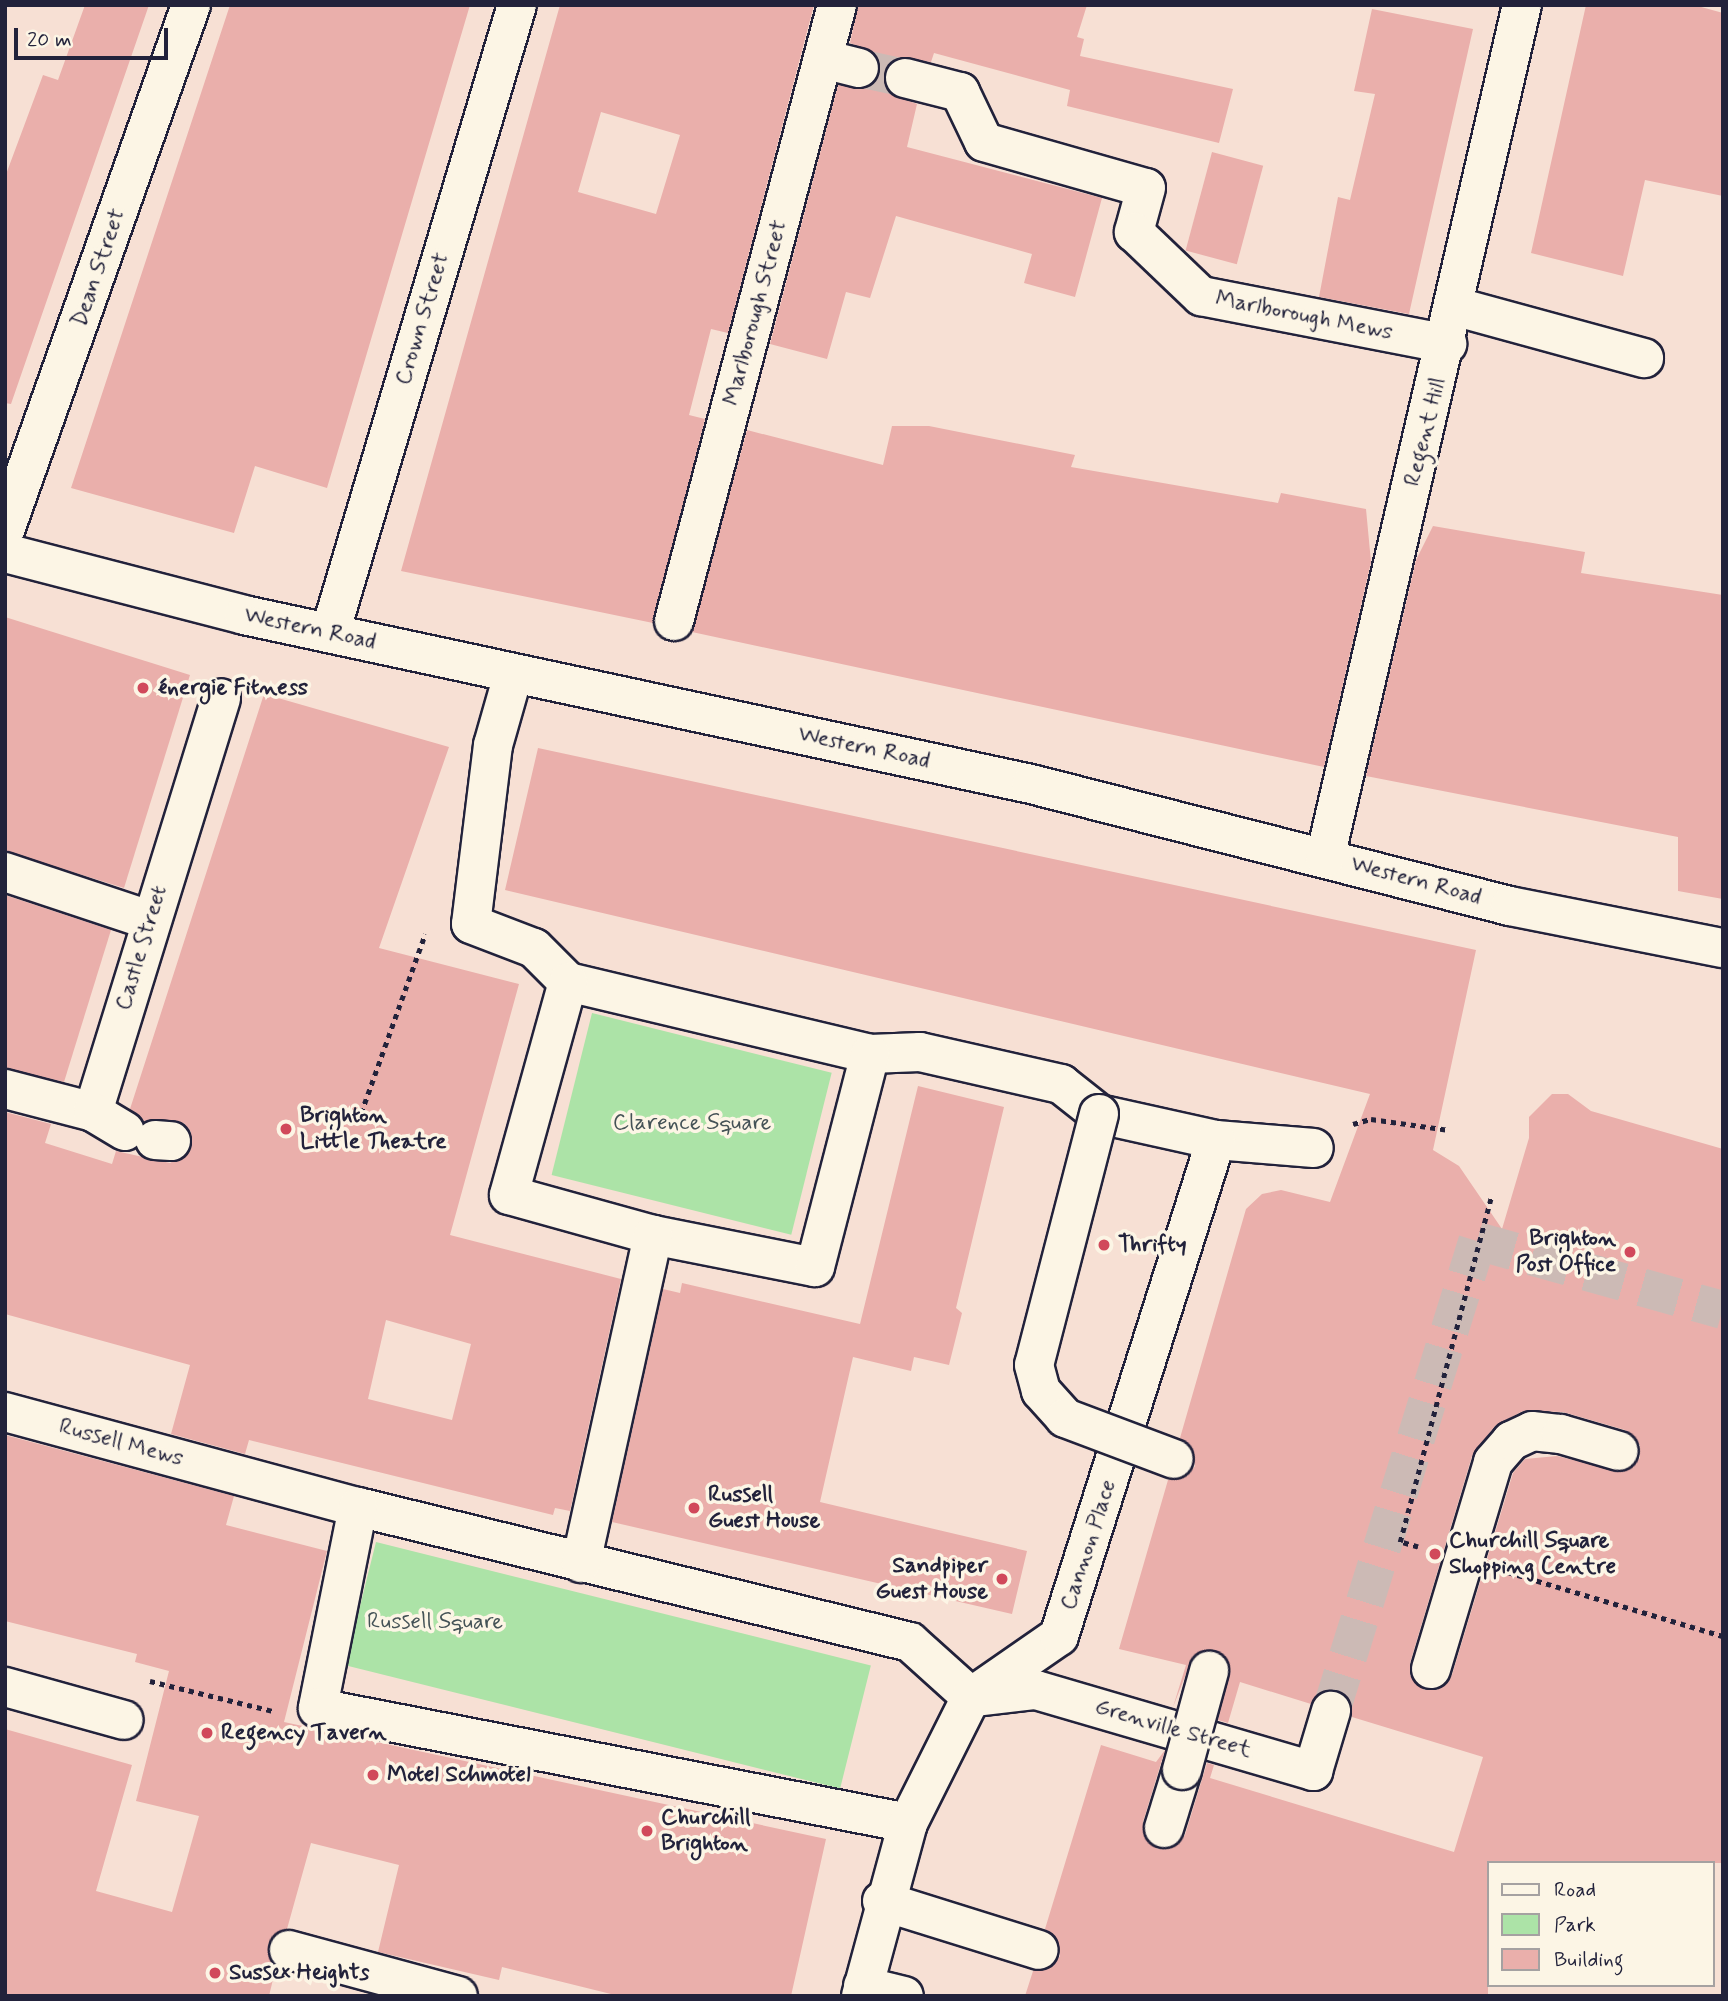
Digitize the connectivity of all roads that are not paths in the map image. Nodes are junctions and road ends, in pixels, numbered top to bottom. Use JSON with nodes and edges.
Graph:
{"nodes":[{"id":1,"x":191,"y":5,"type":"edge"},
{"id":2,"x":517,"y":5,"type":"edge"},
{"id":3,"x":837,"y":5,"type":"edge"},
{"id":4,"x":1522,"y":5,"type":"edge"},
{"id":5,"x":905,"y":78,"type":"tunnel mouth"},
{"id":6,"x":1457,"y":307,"type":"junction"},
{"id":7,"x":1447,"y":344,"type":"junction"},
{"id":8,"x":1644,"y":358,"type":"dead end"},
{"id":9,"x":5,"y":530,"type":"edge"},
{"id":10,"x":5,"y":553,"type":"edge"},
{"id":11,"x":674,"y":621,"type":"dead end"},
{"id":12,"x":330,"y":633,"type":"junction"},
{"id":13,"x":513,"y":675,"type":"junction"},
{"id":14,"x":221,"y":698,"type":"dead end"},
{"id":15,"x":1325,"y":858,"type":"junction"},
{"id":16,"x":5,"y":872,"type":"edge"},
{"id":17,"x":149,"y":920,"type":"junction"},
{"id":18,"x":1723,"y":948,"type":"edge"},
{"id":19,"x":568,"y":982,"type":"junction"},
{"id":20,"x":870,"y":1054,"type":"junction"},
{"id":21,"x":5,"y":1088,"type":"edge"},
{"id":22,"x":1099,"y":1114,"type":"junction"},
{"id":23,"x":1216,"y":1140,"type":"junction"},
{"id":24,"x":1314,"y":1147,"type":"road end"},
{"id":25,"x":653,"y":1235,"type":"junction"},
{"id":26,"x":5,"y":1412,"type":"edge"},
{"id":27,"x":1619,"y":1451,"type":"dead end"},
{"id":28,"x":1174,"y":1459,"type":"dead end"},
{"id":29,"x":358,"y":1507,"type":"junction"},
{"id":30,"x":581,"y":1563,"type":"junction"},
{"id":31,"x":1431,"y":1669,"type":"dead end"},
{"id":32,"x":1209,"y":1671,"type":"dead end"},
{"id":33,"x":5,"y":1687,"type":"edge"},
{"id":34,"x":971,"y":1697,"type":"junction"},
{"id":35,"x":1331,"y":1711,"type":"tunnel mouth"},
{"id":36,"x":124,"y":1720,"type":"road end"},
{"id":37,"x":908,"y":1823,"type":"junction"},
{"id":38,"x":1164,"y":1828,"type":"dead end"},
{"id":39,"x":882,"y":1901,"type":"junction"},
{"id":40,"x":289,"y":1950,"type":"dead end"},
{"id":41,"x":1039,"y":1950,"type":"dead end"},
{"id":42,"x":862,"y":1991,"type":"edge"},
{"id":43,"x":458,"y":1996,"type":"edge"},
{"id":44,"x":904,"y":1996,"type":"edge"}],
"edges":[{"from":1,"to":9,"type":"street","name":"Dean Street"},
{"from":2,"to":12,"type":"street","name":"Crown Street"},
{"from":3,"to":11,"type":"street","name":"Marlborough Street"},
{"from":4,"to":6,"type":"street","name":"Regent Hill"},
{"from":5,"to":7,"type":"street","name":"Marlborough Mews"},
{"from":6,"to":7,"type":"street","name":"Regent Hill"},
{"from":6,"to":8,"type":"street"},
{"from":7,"to":15,"type":"street","name":"Regent Hill"},
{"from":10,"to":12,"type":"street","name":"Western Road"},
{"from":12,"to":13,"type":"street","name":"Western Road"},
{"from":13,"to":15,"type":"street","name":"Western Road"},
{"from":13,"to":19,"type":"street"},
{"from":14,"to":17,"type":"street","name":"Castle Street"},
{"from":15,"to":18,"type":"street","name":"Western Road"},
{"from":16,"to":17,"type":"street"},
{"from":17,"to":21,"type":"street","name":"Castle Street"},
{"from":19,"to":20,"type":"street"},
{"from":19,"to":25,"type":"street"},
{"from":20,"to":22,"type":"street"},
{"from":20,"to":25,"type":"street"},
{"from":22,"to":23,"type":"street"},
{"from":22,"to":28,"type":"street","bridge":true},
{"from":23,"to":24,"type":"street"},
{"from":23,"to":34,"type":"street","name":"Cannon Place"},
{"from":25,"to":30,"type":"street"},
{"from":26,"to":29,"type":"street","name":"Russell Mews"},
{"from":27,"to":31,"type":"street"},
{"from":29,"to":30,"type":"street"},
{"from":29,"to":37,"type":"street"},
{"from":30,"to":34,"type":"street"},
{"from":32,"to":38,"type":"street","bridge":true},
{"from":33,"to":36,"type":"street"},
{"from":34,"to":35,"type":"street","name":"Grenville Street"},
{"from":34,"to":37,"type":"street","name":"Cannon Place"},
{"from":37,"to":39,"type":"street","name":"Cannon Place"},
{"from":39,"to":41,"type":"street"},
{"from":39,"to":42,"type":"street","name":"Cannon Place"},
{"from":40,"to":43,"type":"street"},
{"from":42,"to":44,"type":"street"}]}
